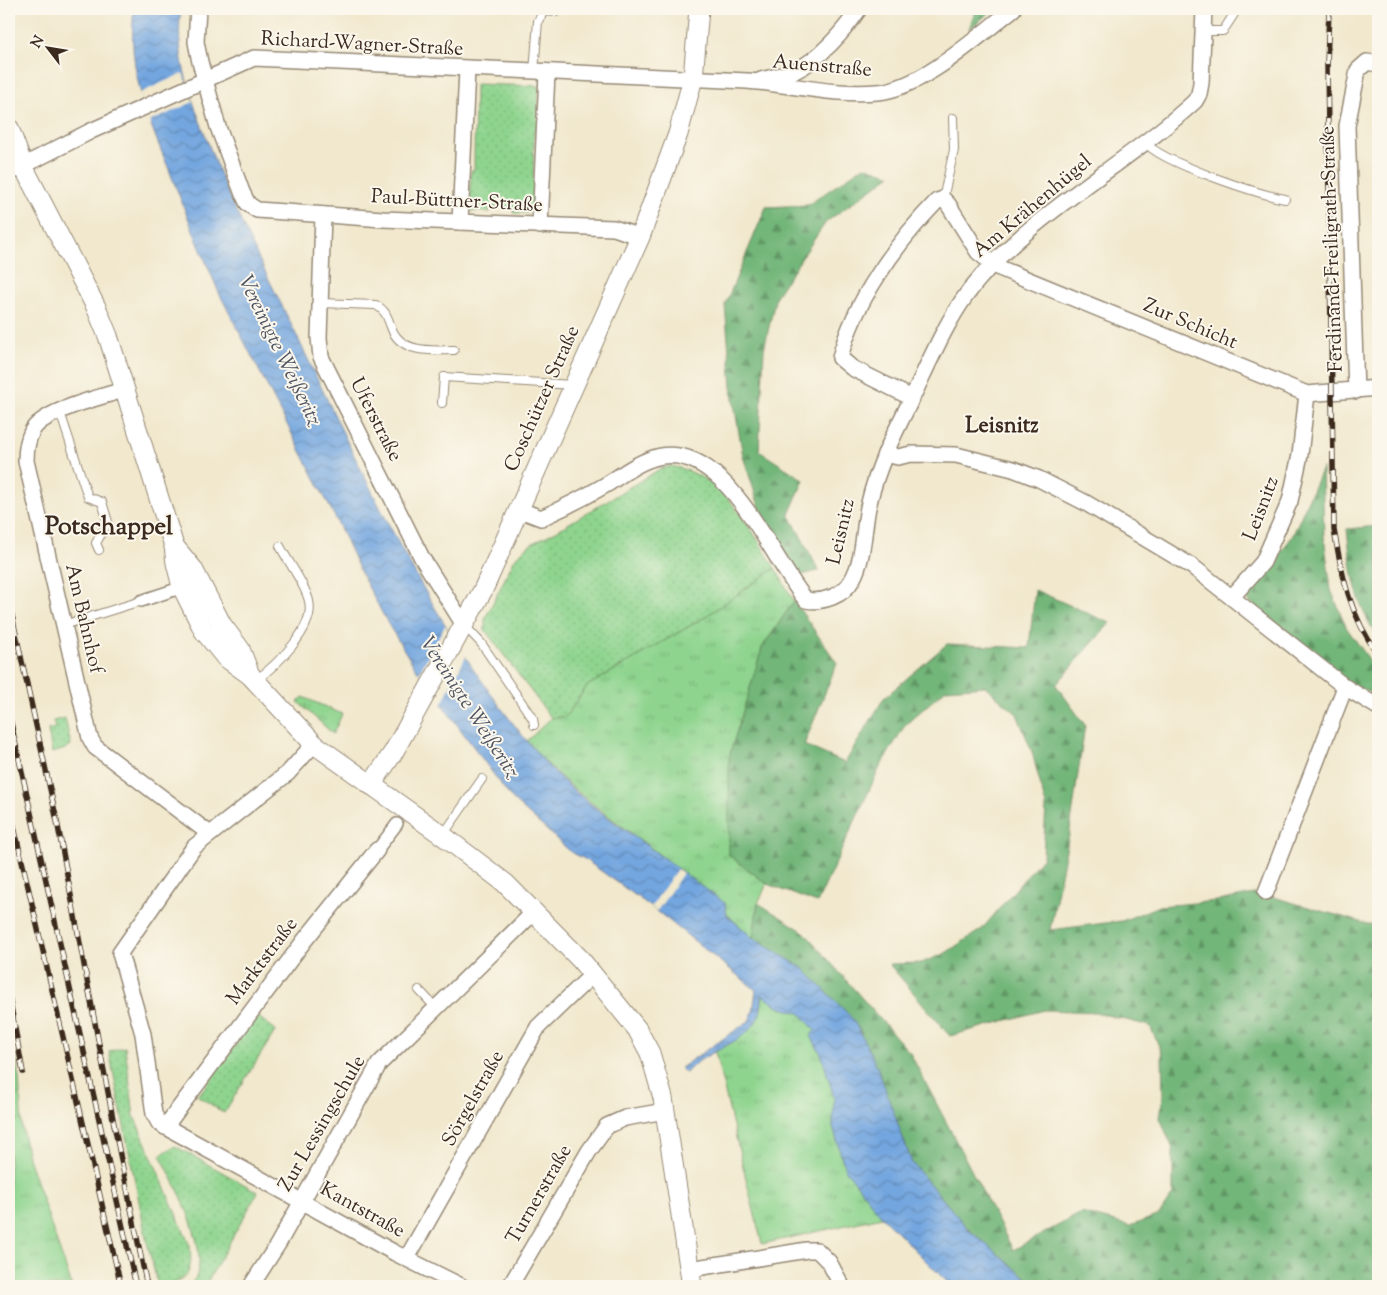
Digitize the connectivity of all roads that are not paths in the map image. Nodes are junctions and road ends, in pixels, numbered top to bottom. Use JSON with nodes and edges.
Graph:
{"nodes":[{"id":1,"x":198,"y":9,"type":"edge"},
{"id":2,"x":699,"y":9,"type":"edge"},
{"id":3,"x":858,"y":9,"type":"edge"},
{"id":4,"x":1013,"y":9,"type":"edge"},
{"id":5,"x":1204,"y":9,"type":"edge"},
{"id":6,"x":556,"y":12,"type":"dead end"},
{"id":7,"x":1234,"y":14,"type":"dead end"},
{"id":8,"x":1202,"y":31,"type":"junction"},
{"id":9,"x":1378,"y":64,"type":"edge"},
{"id":10,"x":467,"y":70,"type":"junction"},
{"id":11,"x":540,"y":72,"type":"junction"},
{"id":12,"x":693,"y":78,"type":"junction"},
{"id":13,"x":205,"y":80,"type":"junction"},
{"id":14,"x":755,"y":82,"type":"junction"},
{"id":15,"x":953,"y":118,"type":"dead end"},
{"id":16,"x":9,"y":128,"type":"edge"},
{"id":17,"x":1146,"y":142,"type":"junction"},
{"id":18,"x":16,"y":169,"type":"edge"},
{"id":19,"x":943,"y":199,"type":"junction"},
{"id":20,"x":1284,"y":199,"type":"dead end"},
{"id":21,"x":324,"y":215,"type":"junction"},
{"id":22,"x":460,"y":222,"type":"junction"},
{"id":23,"x":540,"y":226,"type":"junction"},
{"id":24,"x":640,"y":237,"type":"junction"},
{"id":25,"x":993,"y":264,"type":"junction"},
{"id":26,"x":320,"y":302,"type":"junction"},
{"id":27,"x":454,"y":350,"type":"dead end"},
{"id":28,"x":573,"y":385,"type":"junction"},
{"id":29,"x":1378,"y":388,"type":"edge"},
{"id":30,"x":1356,"y":391,"type":"junction"},
{"id":31,"x":119,"y":392,"type":"junction"},
{"id":32,"x":1307,"y":394,"type":"junction"},
{"id":33,"x":912,"y":398,"type":"junction"},
{"id":34,"x":442,"y":403,"type":"dead end"},
{"id":35,"x":63,"y":411,"type":"junction"},
{"id":36,"x":885,"y":454,"type":"junction"},
{"id":37,"x":520,"y":510,"type":"junction"},
{"id":38,"x":280,"y":546,"type":"dead end"},
{"id":39,"x":99,"y":550,"type":"dead end"},
{"id":40,"x":177,"y":589,"type":"dead end"},
{"id":41,"x":1232,"y":596,"type":"junction"},
{"id":42,"x":141,"y":602,"type":"joint"},
{"id":43,"x":64,"y":625,"type":"junction"},
{"id":44,"x":460,"y":633,"type":"junction"},
{"id":45,"x":252,"y":678,"type":"junction"},
{"id":46,"x":1345,"y":687,"type":"junction"},
{"id":47,"x":1378,"y":707,"type":"edge"},
{"id":48,"x":534,"y":725,"type":"dead end"},
{"id":49,"x":314,"y":744,"type":"junction"},
{"id":50,"x":482,"y":780,"type":"dead end"},
{"id":51,"x":371,"y":786,"type":"junction"},
{"id":52,"x":397,"y":824,"type":"dead end"},
{"id":53,"x":210,"y":834,"type":"junction"},
{"id":54,"x":442,"y":835,"type":"junction"},
{"id":55,"x":377,"y":850,"type":"joint"},
{"id":56,"x":1266,"y":892,"type":"dead end"},
{"id":57,"x":534,"y":912,"type":"junction"},
{"id":58,"x":593,"y":974,"type":"junction"},
{"id":59,"x":419,"y":990,"type":"dead end"},
{"id":60,"x":435,"y":1006,"type":"junction"},
{"id":61,"x":659,"y":1113,"type":"junction"},
{"id":62,"x":165,"y":1127,"type":"junction"},
{"id":63,"x":302,"y":1201,"type":"junction"},
{"id":64,"x":407,"y":1258,"type":"junction"},
{"id":65,"x":691,"y":1278,"type":"edge"},
{"id":66,"x":251,"y":1286,"type":"edge"},
{"id":67,"x":461,"y":1286,"type":"edge"},
{"id":68,"x":510,"y":1286,"type":"edge"},
{"id":69,"x":842,"y":1286,"type":"edge"}],
"edges":[{"from":1,"to":13,"type":"street"},
{"from":2,"to":12,"type":"street","name":"Coschützer Straße"},
{"from":3,"to":14,"type":"street"},
{"from":4,"to":14,"type":"street","name":"Auenstraße"},
{"from":5,"to":8,"type":"street","name":"Am Krähenhügel"},
{"from":6,"to":11,"type":"lane"},
{"from":7,"to":8,"type":"lane"},
{"from":8,"to":17,"type":"street","name":"Am Krähenhügel"},
{"from":9,"to":30,"type":"street","name":"Ferdinand-Freiligrath-Straße"},
{"from":10,"to":11,"type":"street","name":"Richard-Wagner-Straße"},
{"from":10,"to":13,"type":"street","name":"Richard-Wagner-Straße"},
{"from":10,"to":22,"type":"street"},
{"from":11,"to":12,"type":"street","name":"Richard-Wagner-Straße"},
{"from":11,"to":23,"type":"street"},
{"from":12,"to":14,"type":"street","name":"Auenstraße"},
{"from":12,"to":24,"type":"street","name":"Coschützer Straße"},
{"from":13,"to":18,"type":"street","name":"Richard-Wagner-Straße"},
{"from":13,"to":21,"type":"street","name":"Paul-Büttner-Straße"},
{"from":15,"to":19,"type":"lane"},
{"from":16,"to":18,"type":"street"},
{"from":17,"to":20,"type":"lane"},
{"from":17,"to":25,"type":"street","name":"Am Krähenhügel"},
{"from":18,"to":31,"type":"street"},
{"from":19,"to":25,"type":"street"},
{"from":19,"to":33,"type":"street"},
{"from":21,"to":22,"type":"street","name":"Paul-Büttner-Straße"},
{"from":21,"to":26,"type":"street","name":"Uferstraße"},
{"from":22,"to":23,"type":"street","name":"Paul-Büttner-Straße"},
{"from":23,"to":24,"type":"street","name":"Paul-Büttner-Straße"},
{"from":24,"to":28,"type":"street","name":"Coschützer Straße"},
{"from":25,"to":32,"type":"street","name":"Zur Schicht"},
{"from":25,"to":33,"type":"street","name":"Am Krähenhügel"},
{"from":26,"to":27,"type":"lane"},
{"from":26,"to":44,"type":"street","name":"Uferstraße"},
{"from":28,"to":34,"type":"lane"},
{"from":28,"to":37,"type":"street","name":"Coschützer Straße"},
{"from":29,"to":30,"type":"street","name":"Zur Schicht"},
{"from":30,"to":32,"type":"street","name":"Zur Schicht"},
{"from":31,"to":35,"type":"street","name":"Am Bahnhof"},
{"from":31,"to":45,"type":"street"},
{"from":32,"to":41,"type":"street","name":"Leisnitz"},
{"from":33,"to":36,"type":"street","name":"Am Krähenhügel"},
{"from":35,"to":39,"type":"lane"},
{"from":35,"to":43,"type":"street","name":"Am Bahnhof"},
{"from":36,"to":37,"type":"street","name":"Leisnitz"},
{"from":36,"to":41,"type":"street"},
{"from":37,"to":44,"type":"street","name":"Coschützer Straße"},
{"from":38,"to":45,"type":"lane"},
{"from":40,"to":42,"type":"street"},
{"from":41,"to":46,"type":"street"},
{"from":42,"to":43,"type":"lane"},
{"from":43,"to":53,"type":"street","name":"Am Bahnhof"},
{"from":44,"to":48,"type":"lane"},
{"from":44,"to":51,"type":"street","name":"Coschützer Straße"},
{"from":45,"to":49,"type":"street"},
{"from":46,"to":47,"type":"street"},
{"from":46,"to":56,"type":"street"},
{"from":49,"to":51,"type":"street"},
{"from":49,"to":53,"type":"street"},
{"from":50,"to":54,"type":"lane"},
{"from":51,"to":54,"type":"street"},
{"from":52,"to":55,"type":"street","name":"Marktstraße"},
{"from":53,"to":62,"type":"street"},
{"from":54,"to":57,"type":"street"},
{"from":55,"to":62,"type":"street","name":"Marktstraße"},
{"from":57,"to":58,"type":"street"},
{"from":57,"to":60,"type":"street","name":"Zur Lessingschule"},
{"from":58,"to":61,"type":"street"},
{"from":58,"to":64,"type":"street","name":"Sörgelstraße"},
{"from":59,"to":60,"type":"lane"},
{"from":60,"to":63,"type":"street","name":"Zur Lessingschule"},
{"from":61,"to":65,"type":"street"},
{"from":61,"to":68,"type":"street","name":"Turnerstraße"},
{"from":62,"to":63,"type":"street","name":"Kantstraße"},
{"from":63,"to":64,"type":"street","name":"Kantstraße"},
{"from":63,"to":66,"type":"street","name":"Zur Lessingschule"},
{"from":64,"to":67,"type":"street","name":"Kantstraße"},
{"from":65,"to":69,"type":"street"}]}
